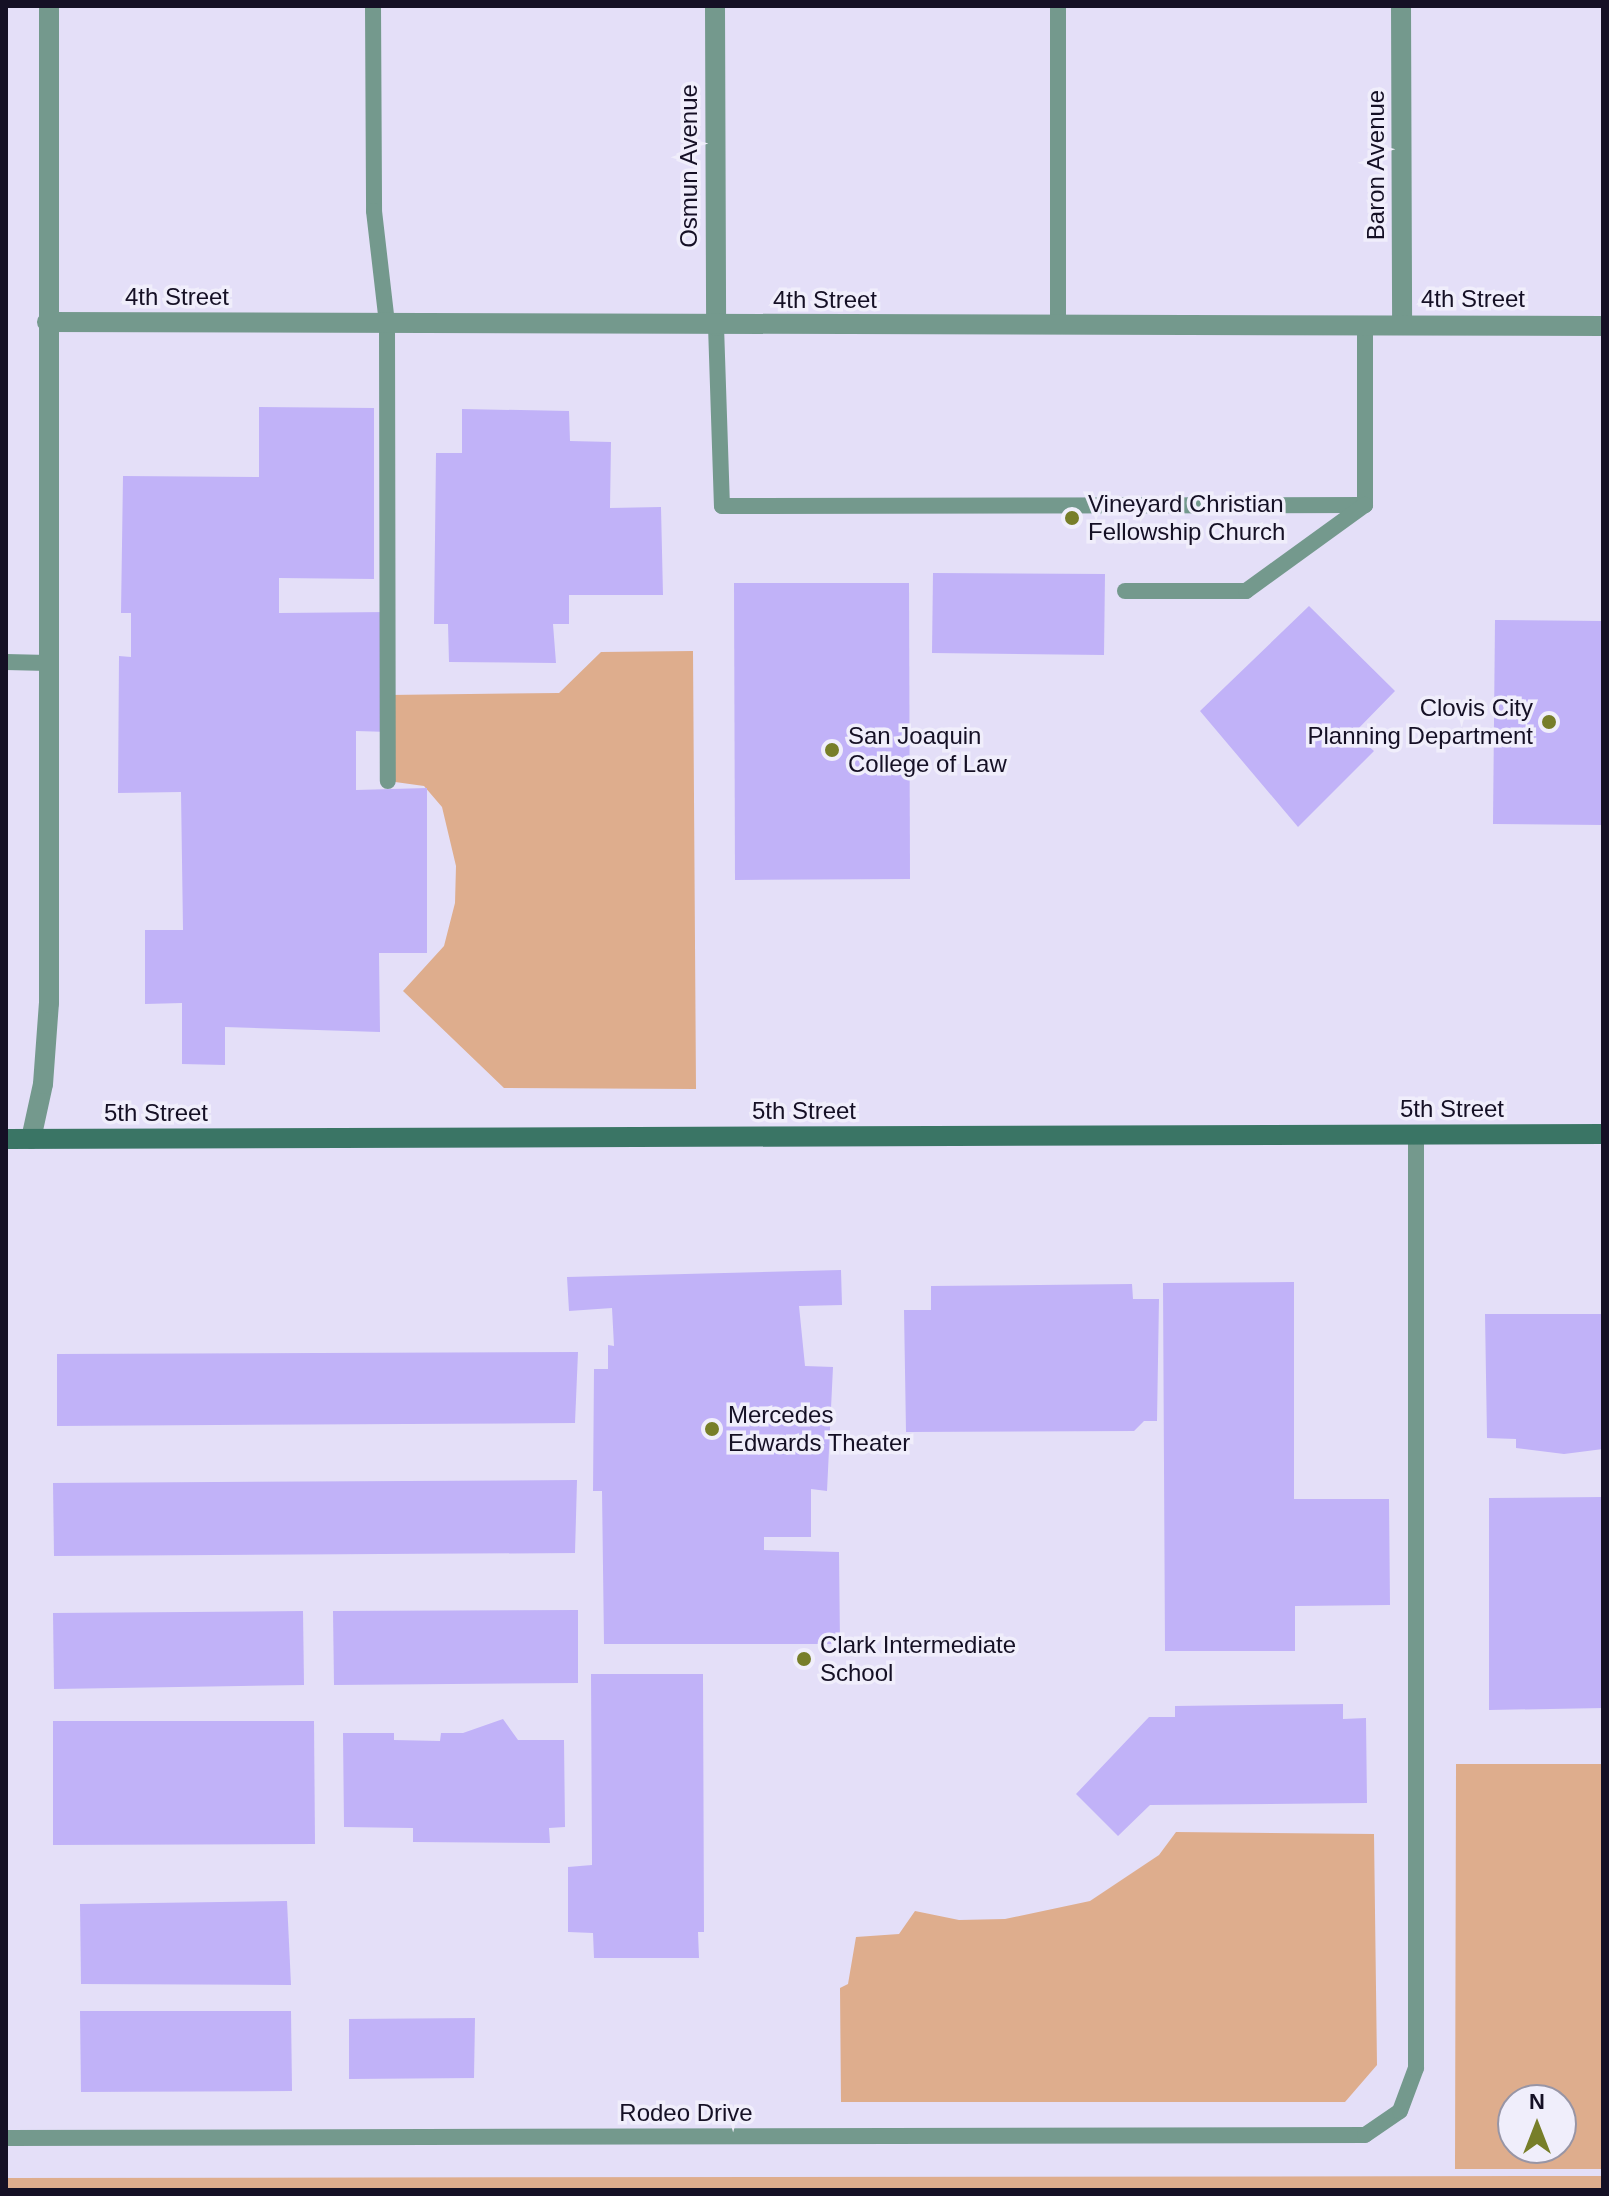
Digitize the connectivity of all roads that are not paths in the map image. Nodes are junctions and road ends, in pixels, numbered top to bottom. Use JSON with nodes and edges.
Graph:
{"nodes":[{"id":1,"x":49,"y":6,"type":"edge"},
{"id":2,"x":373,"y":6,"type":"edge"},
{"id":3,"x":715,"y":6,"type":"edge"},
{"id":4,"x":1058,"y":6,"type":"edge"},
{"id":5,"x":1401,"y":6,"type":"edge"},
{"id":6,"x":47,"y":322,"type":"junction"},
{"id":7,"x":387,"y":324,"type":"junction"},
{"id":8,"x":1058,"y":325,"type":"junction"},
{"id":9,"x":1365,"y":325,"type":"junction"},
{"id":10,"x":1402,"y":325,"type":"junction"},
{"id":11,"x":716,"y":326,"type":"junction"},
{"id":12,"x":1603,"y":326,"type":"edge"},
{"id":13,"x":1365,"y":505,"type":"junction"},
{"id":14,"x":1125,"y":591,"type":"dead end"},
{"id":15,"x":6,"y":662,"type":"edge"},
{"id":16,"x":48,"y":663,"type":"junction"},
{"id":17,"x":388,"y":781,"type":"dead end"},
{"id":18,"x":1603,"y":1134,"type":"edge"},
{"id":19,"x":1416,"y":1135,"type":"junction"},
{"id":20,"x":6,"y":1139,"type":"edge"},
{"id":21,"x":31,"y":1139,"type":"junction"},
{"id":22,"x":6,"y":2138,"type":"edge"}],
"edges":[{"from":1,"to":6,"type":"street"},
{"from":2,"to":7,"type":"lane"},
{"from":3,"to":11,"type":"street","name":"Osmun Avenue"},
{"from":4,"to":8,"type":"lane"},
{"from":5,"to":10,"type":"street","name":"Baron Avenue"},
{"from":6,"to":7,"type":"street","name":"4th Street"},
{"from":6,"to":16,"type":"street"},
{"from":7,"to":11,"type":"street","name":"4th Street"},
{"from":7,"to":17,"type":"lane"},
{"from":8,"to":9,"type":"street","name":"4th Street"},
{"from":8,"to":11,"type":"street","name":"4th Street"},
{"from":9,"to":10,"type":"street","name":"4th Street"},
{"from":9,"to":13,"type":"lane"},
{"from":10,"to":12,"type":"street","name":"4th Street"},
{"from":11,"to":13,"type":"lane"},
{"from":13,"to":14,"type":"lane"},
{"from":15,"to":16,"type":"lane"},
{"from":16,"to":21,"type":"street"},
{"from":18,"to":19,"type":"main road","name":"5th Street"},
{"from":19,"to":21,"type":"main road","name":"5th Street"},
{"from":19,"to":22,"type":"lane","name":"Rodeo Drive"},
{"from":20,"to":21,"type":"main road","name":"5th Street"}]}
